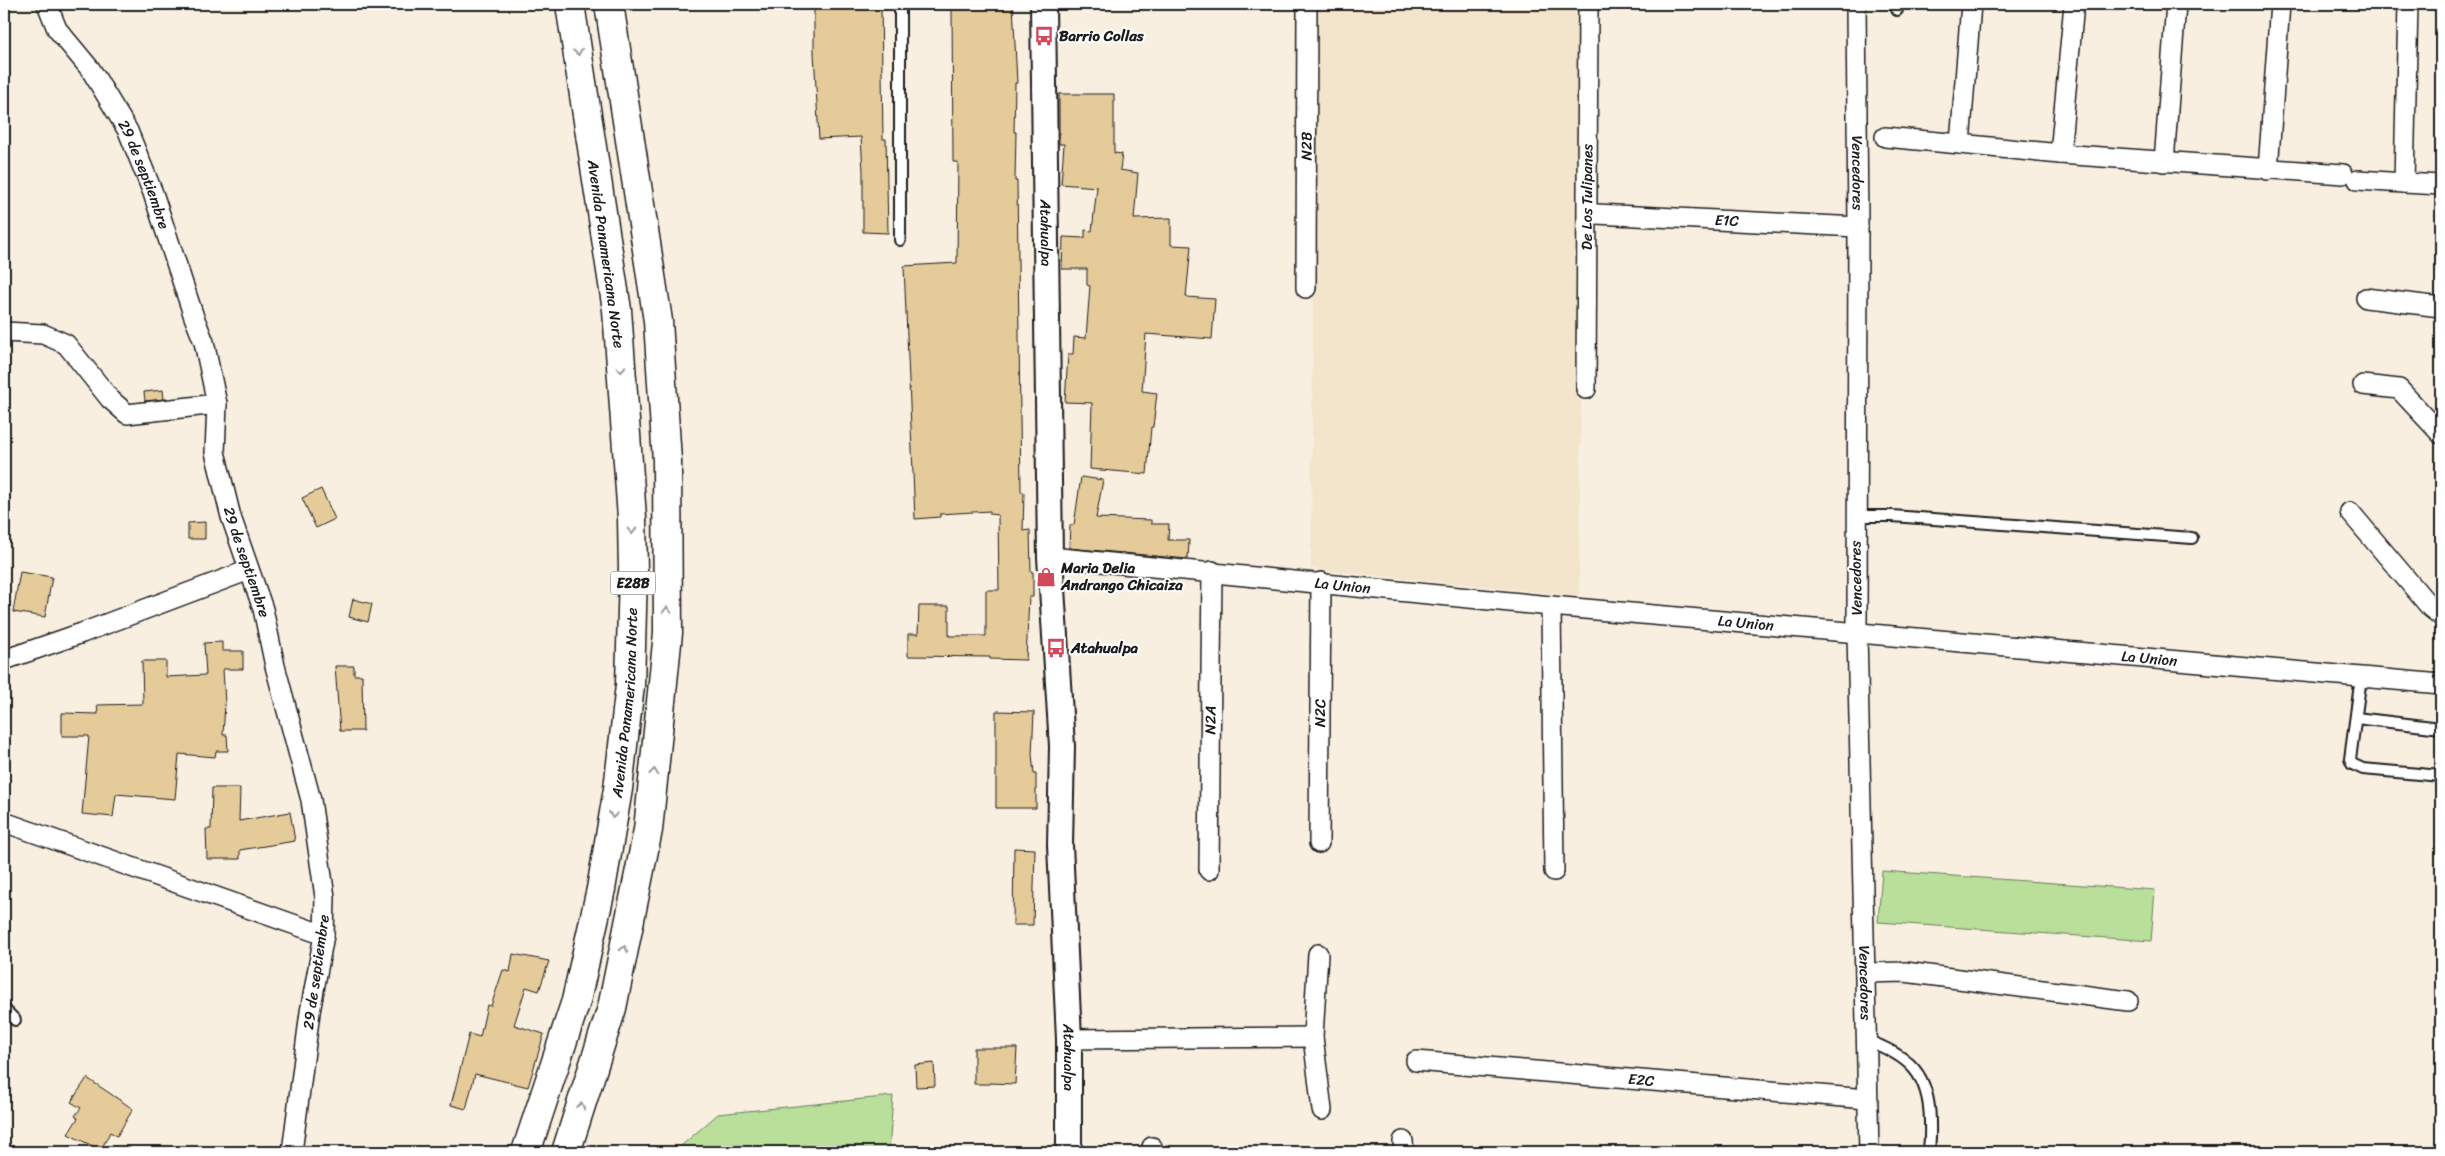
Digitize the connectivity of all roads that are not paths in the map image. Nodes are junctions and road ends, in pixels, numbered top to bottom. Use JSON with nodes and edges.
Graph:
{"nodes":[{"id":1,"x":47,"y":4,"type":"edge"},
{"id":2,"x":570,"y":4,"type":"edge"},
{"id":3,"x":609,"y":4,"type":"edge"},
{"id":4,"x":900,"y":4,"type":"edge"},
{"id":5,"x":1043,"y":4,"type":"edge"},
{"id":6,"x":1307,"y":4,"type":"edge"},
{"id":7,"x":1588,"y":4,"type":"edge"},
{"id":8,"x":1856,"y":4,"type":"edge"},
{"id":9,"x":1971,"y":4,"type":"edge"},
{"id":10,"x":2074,"y":4,"type":"edge"},
{"id":11,"x":2176,"y":4,"type":"edge"},
{"id":12,"x":2280,"y":4,"type":"edge"},
{"id":13,"x":2408,"y":4,"type":"edge"},
{"id":14,"x":1885,"y":137,"type":"dead end"},
{"id":15,"x":1960,"y":144,"type":"junction"},
{"id":16,"x":2060,"y":154,"type":"junction"},
{"id":17,"x":2164,"y":162,"type":"junction"},
{"id":18,"x":2268,"y":170,"type":"junction"},
{"id":19,"x":2404,"y":183,"type":"junction"},
{"id":20,"x":2441,"y":185,"type":"edge"},
{"id":21,"x":1596,"y":214,"type":"dead end"},
{"id":22,"x":1858,"y":227,"type":"junction"},
{"id":23,"x":900,"y":240,"type":"dead end"},
{"id":24,"x":1306,"y":288,"type":"dead end"},
{"id":25,"x":2366,"y":298,"type":"dead end"},
{"id":26,"x":2441,"y":307,"type":"edge"},
{"id":27,"x":4,"y":332,"type":"edge"},
{"id":28,"x":2363,"y":385,"type":"dead end"},
{"id":29,"x":1586,"y":389,"type":"dead end"},
{"id":30,"x":217,"y":404,"type":"junction"},
{"id":31,"x":2441,"y":434,"type":"edge"},
{"id":32,"x":2350,"y":512,"type":"dead end"},
{"id":33,"x":1856,"y":516,"type":"junction"},
{"id":34,"x":2192,"y":538,"type":"dead end"},
{"id":35,"x":1050,"y":557,"type":"junction"},
{"id":36,"x":249,"y":570,"type":"junction"},
{"id":37,"x":1212,"y":571,"type":"junction"},
{"id":38,"x":1321,"y":582,"type":"junction"},
{"id":39,"x":1551,"y":606,"type":"junction"},
{"id":40,"x":2441,"y":616,"type":"edge"},
{"id":41,"x":1857,"y":632,"type":"junction"},
{"id":42,"x":4,"y":660,"type":"edge"},
{"id":43,"x":2360,"y":677,"type":"junction"},
{"id":44,"x":2441,"y":684,"type":"edge"},
{"id":45,"x":2356,"y":718,"type":"junction"},
{"id":46,"x":2441,"y":728,"type":"edge"},
{"id":47,"x":2441,"y":776,"type":"edge"},
{"id":48,"x":4,"y":822,"type":"edge"},
{"id":49,"x":1319,"y":843,"type":"dead end"},
{"id":50,"x":1209,"y":870,"type":"dead end"},
{"id":51,"x":1554,"y":871,"type":"dead end"},
{"id":52,"x":324,"y":935,"type":"junction"},
{"id":53,"x":1318,"y":954,"type":"dead end"},
{"id":54,"x":1864,"y":973,"type":"junction"},
{"id":55,"x":2128,"y":1001,"type":"dead end"},
{"id":56,"x":4,"y":1009,"type":"edge"},
{"id":57,"x":16,"y":1020,"type":"dead end"},
{"id":58,"x":1312,"y":1037,"type":"junction"},
{"id":59,"x":1069,"y":1039,"type":"junction"},
{"id":60,"x":1866,"y":1040,"type":"junction"},
{"id":61,"x":1416,"y":1060,"type":"dead end"},
{"id":62,"x":1867,"y":1099,"type":"junction"},
{"id":63,"x":1322,"y":1110,"type":"dead end"},
{"id":64,"x":292,"y":1152,"type":"edge"},
{"id":65,"x":526,"y":1152,"type":"edge"},
{"id":66,"x":566,"y":1152,"type":"edge"},
{"id":67,"x":1069,"y":1152,"type":"edge"},
{"id":68,"x":1869,"y":1152,"type":"edge"},
{"id":69,"x":1928,"y":1152,"type":"edge"}],
"edges":[{"from":1,"to":30,"type":"street","name":"29 de septiembre"},
{"from":2,"to":65,"type":"highway","name":"Avenida Panamericana Norte","number":"E28B","one_way":true},
{"from":66,"to":3,"type":"highway","number":"E28B","one_way":true},
{"from":4,"to":23,"type":"lane"},
{"from":5,"to":35,"type":"street","name":"Atahualpa"},
{"from":6,"to":24,"type":"street","name":"N2B"},
{"from":7,"to":29,"type":"street","name":"De Los Tulipanes"},
{"from":8,"to":22,"type":"street","name":"Vencedores"},
{"from":9,"to":15,"type":"street"},
{"from":10,"to":16,"type":"street"},
{"from":11,"to":17,"type":"street"},
{"from":12,"to":18,"type":"street"},
{"from":13,"to":19,"type":"street"},
{"from":14,"to":15,"type":"street"},
{"from":15,"to":16,"type":"street"},
{"from":16,"to":17,"type":"street"},
{"from":17,"to":18,"type":"street"},
{"from":18,"to":19,"type":"street"},
{"from":19,"to":20,"type":"street"},
{"from":21,"to":22,"type":"street","name":"E1C"},
{"from":22,"to":33,"type":"street","name":"Vencedores"},
{"from":25,"to":26,"type":"street"},
{"from":27,"to":30,"type":"street"},
{"from":28,"to":31,"type":"street"},
{"from":30,"to":36,"type":"street","name":"29 de septiembre"},
{"from":32,"to":40,"type":"street"},
{"from":33,"to":34,"type":"lane"},
{"from":33,"to":41,"type":"street","name":"Vencedores"},
{"from":35,"to":37,"type":"street","name":"La Union"},
{"from":35,"to":59,"type":"street","name":"Atahualpa"},
{"from":36,"to":42,"type":"street"},
{"from":36,"to":52,"type":"street","name":"29 de septiembre"},
{"from":37,"to":38,"type":"street","name":"La Union"},
{"from":37,"to":50,"type":"street","name":"N2A"},
{"from":38,"to":39,"type":"street","name":"La Union"},
{"from":38,"to":49,"type":"street","name":"N2C"},
{"from":39,"to":41,"type":"street","name":"La Union"},
{"from":39,"to":51,"type":"street"},
{"from":41,"to":43,"type":"street","name":"La Union"},
{"from":41,"to":54,"type":"street","name":"Vencedores"},
{"from":43,"to":44,"type":"street","name":"La Union"},
{"from":43,"to":45,"type":"lane"},
{"from":45,"to":46,"type":"lane"},
{"from":45,"to":47,"type":"lane"},
{"from":48,"to":52,"type":"street"},
{"from":52,"to":64,"type":"street","name":"29 de septiembre"},
{"from":53,"to":58,"type":"street"},
{"from":54,"to":55,"type":"street"},
{"from":54,"to":60,"type":"street","name":"Vencedores"},
{"from":56,"to":57,"type":"lane"},
{"from":58,"to":59,"type":"street"},
{"from":58,"to":63,"type":"street"},
{"from":59,"to":67,"type":"street","name":"Atahualpa"},
{"from":60,"to":62,"type":"street","name":"Vencedores"},
{"from":60,"to":69,"type":"lane"},
{"from":61,"to":62,"type":"street","name":"E2C"},
{"from":62,"to":68,"type":"street","name":"Vencedores"}]}
